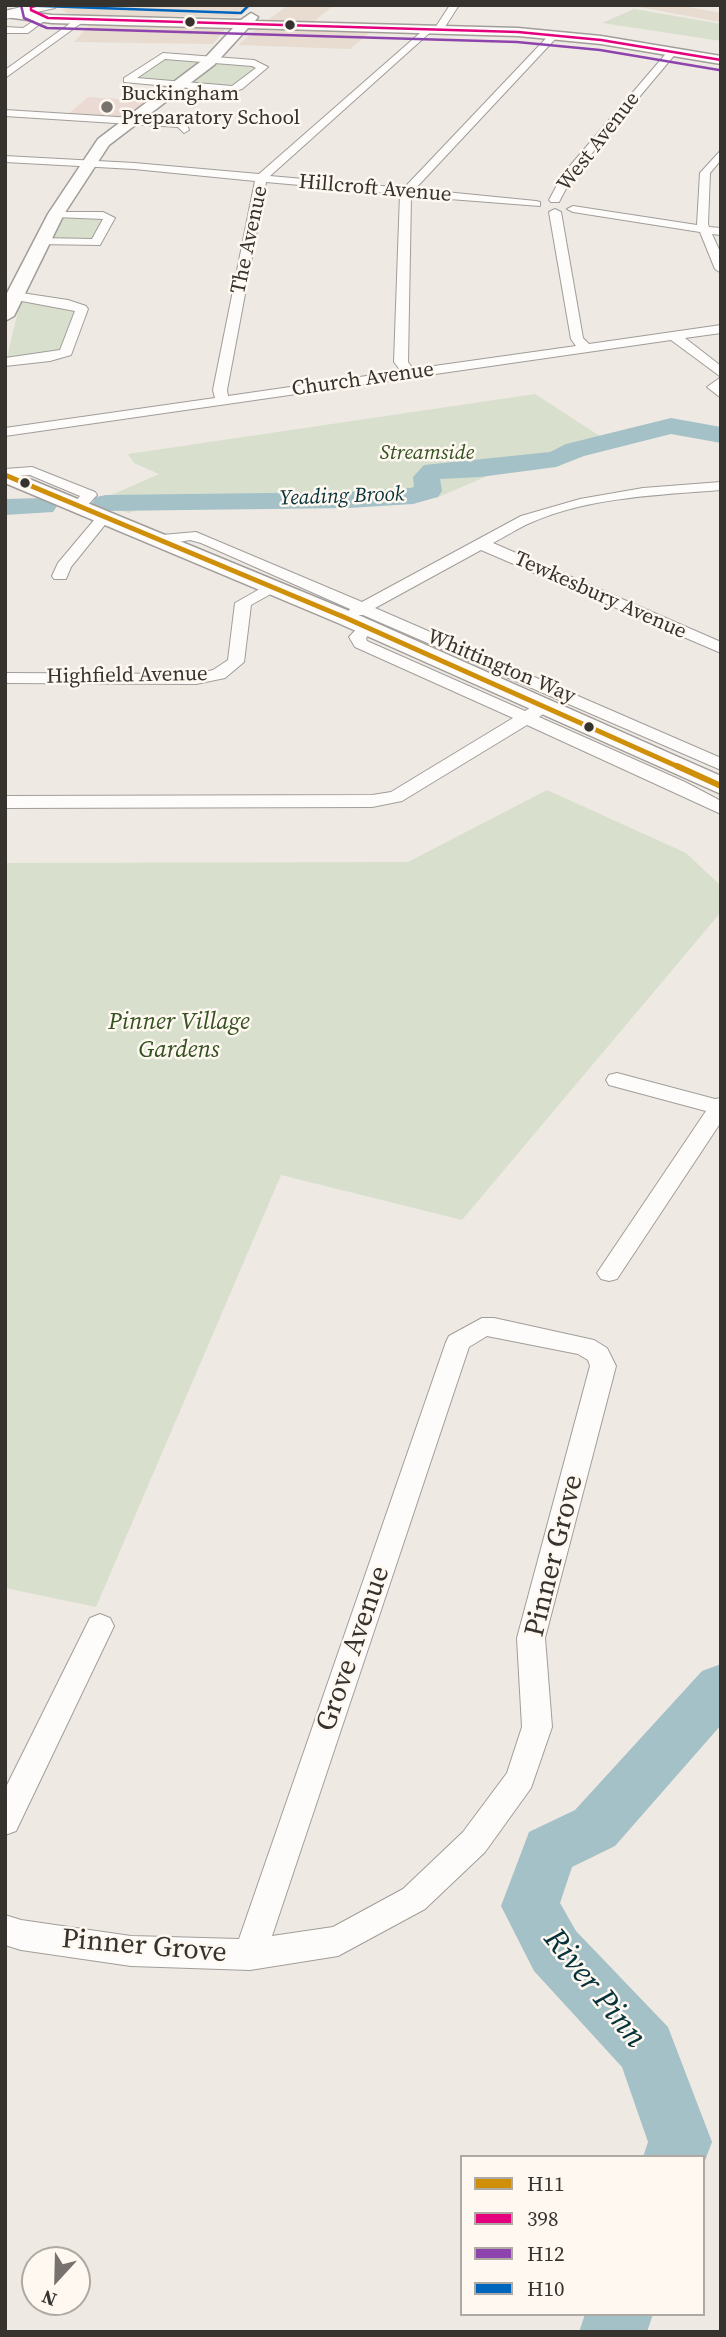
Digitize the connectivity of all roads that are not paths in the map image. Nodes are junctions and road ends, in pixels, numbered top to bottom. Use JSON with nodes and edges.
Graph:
{"nodes":[{"id":1,"x":455,"y":5,"type":"edge"},
{"id":2,"x":39,"y":9,"type":"edge"},
{"id":3,"x":7,"y":14,"type":"edge"},
{"id":4,"x":82,"y":19,"type":"junction"},
{"id":5,"x":244,"y":20,"type":"junction"},
{"id":6,"x":435,"y":28,"type":"junction"},
{"id":7,"x":5,"y":30,"type":"edge"},
{"id":8,"x":555,"y":34,"type":"junction"},
{"id":9,"x":672,"y":52,"type":"junction"},
{"id":10,"x":213,"y":59,"type":"junction"},
{"id":11,"x":721,"y":60,"type":"edge"},
{"id":12,"x":5,"y":75,"type":"edge"},
{"id":13,"x":180,"y":85,"type":"junction"},
{"id":14,"x":5,"y":113,"type":"edge"},
{"id":15,"x":131,"y":120,"type":"junction"},
{"id":16,"x":195,"y":120,"type":"dead end"},
{"id":17,"x":721,"y":153,"type":"edge"},
{"id":18,"x":5,"y":159,"type":"edge"},
{"id":19,"x":89,"y":164,"type":"junction"},
{"id":20,"x":715,"y":167,"type":"edge"},
{"id":21,"x":261,"y":178,"type":"junction"},
{"id":22,"x":406,"y":192,"type":"junction"},
{"id":23,"x":555,"y":206,"type":"junction"},
{"id":24,"x":56,"y":214,"type":"junction"},
{"id":25,"x":704,"y":230,"type":"junction"},
{"id":26,"x":721,"y":232,"type":"edge"},
{"id":27,"x":41,"y":242,"type":"junction"},
{"id":28,"x":721,"y":269,"type":"edge"},
{"id":29,"x":15,"y":296,"type":"junction"},
{"id":30,"x":5,"y":317,"type":"edge"},
{"id":31,"x":721,"y":329,"type":"edge"},
{"id":32,"x":673,"y":335,"type":"junction"},
{"id":33,"x":585,"y":348,"type":"junction"},
{"id":34,"x":5,"y":362,"type":"edge"},
{"id":35,"x":408,"y":373,"type":"junction"},
{"id":36,"x":721,"y":373,"type":"edge"},
{"id":37,"x":721,"y":381,"type":"edge"},
{"id":38,"x":721,"y":394,"type":"edge"},
{"id":39,"x":223,"y":401,"type":"junction"},
{"id":40,"x":5,"y":432,"type":"edge"},
{"id":41,"x":5,"y":474,"type":"edge"},
{"id":42,"x":721,"y":486,"type":"edge"},
{"id":43,"x":105,"y":516,"type":"junction"},
{"id":44,"x":162,"y":540,"type":"junction"},
{"id":45,"x":479,"y":543,"type":"junction"},
{"id":46,"x":60,"y":576,"type":"dead end"},
{"id":47,"x":272,"y":587,"type":"junction"},
{"id":48,"x":359,"y":618,"type":"junction"},
{"id":49,"x":721,"y":648,"type":"edge"},
{"id":50,"x":5,"y":678,"type":"edge"},
{"id":51,"x":536,"y":712,"type":"junction"},
{"id":52,"x":721,"y":765,"type":"edge"},
{"id":53,"x":721,"y":786,"type":"edge"},
{"id":54,"x":5,"y":802,"type":"edge"},
{"id":55,"x":721,"y":809,"type":"edge"},
{"id":56,"x":617,"y":1080,"type":"dead end"},
{"id":57,"x":720,"y":1107,"type":"edge"},
{"id":58,"x":609,"y":1273,"type":"dead end"},
{"id":59,"x":458,"y":1342,"type":"joint"},
{"id":60,"x":100,"y":1626,"type":"dead end"},
{"id":61,"x":5,"y":1821,"type":"edge"},
{"id":62,"x":5,"y":1930,"type":"edge"},
{"id":63,"x":250,"y":1955,"type":"junction"}],
"edges":[{"from":1,"to":6,"type":"street","name":"The Avenue"},
{"from":2,"to":3,"type":"main road"},
{"from":2,"to":4,"type":"street"},
{"from":2,"to":7,"type":"street"},
{"from":4,"to":5,"type":"street"},
{"from":4,"to":12,"type":"street"},
{"from":5,"to":6,"type":"street"},
{"from":5,"to":10,"type":"street"},
{"from":6,"to":8,"type":"street"},
{"from":6,"to":21,"type":"street","name":"The Avenue"},
{"from":8,"to":9,"type":"street"},
{"from":8,"to":22,"type":"street"},
{"from":9,"to":11,"type":"street"},
{"from":9,"to":23,"type":"street","name":"West Avenue"},
{"from":10,"to":13,"type":"street"},
{"from":10,"to":13,"type":"street"},
{"from":10,"to":13,"type":"street"},
{"from":13,"to":15,"type":"street"},
{"from":14,"to":15,"type":"street"},
{"from":15,"to":16,"type":"street"},
{"from":15,"to":19,"type":"street"},
{"from":17,"to":20,"type":"street"},
{"from":18,"to":19,"type":"street"},
{"from":19,"to":21,"type":"street","name":"Hillcroft Avenue"},
{"from":19,"to":24,"type":"street"},
{"from":20,"to":25,"type":"street"},
{"from":21,"to":22,"type":"street","name":"Hillcroft Avenue"},
{"from":21,"to":39,"type":"street","name":"The Avenue"},
{"from":22,"to":23,"type":"street","name":"Hillcroft Avenue"},
{"from":22,"to":35,"type":"street"},
{"from":23,"to":25,"type":"street"},
{"from":23,"to":33,"type":"street","name":"West Avenue"},
{"from":24,"to":27,"type":"street"},
{"from":24,"to":27,"type":"street"},
{"from":25,"to":26,"type":"street"},
{"from":25,"to":28,"type":"street"},
{"from":27,"to":29,"type":"street"},
{"from":29,"to":30,"type":"street"},
{"from":29,"to":34,"type":"street"},
{"from":31,"to":32,"type":"street","name":"Church Avenue"},
{"from":32,"to":33,"type":"street","name":"Church Avenue"},
{"from":32,"to":36,"type":"street"},
{"from":33,"to":35,"type":"street","name":"Church Avenue"},
{"from":35,"to":39,"type":"street","name":"Church Avenue"},
{"from":37,"to":38,"type":"street"},
{"from":39,"to":40,"type":"street","name":"Church Avenue"},
{"from":41,"to":43,"type":"street","name":"Whittington Way"},
{"from":42,"to":45,"type":"street"},
{"from":43,"to":44,"type":"street","name":"Whittington Way"},
{"from":43,"to":46,"type":"street"},
{"from":44,"to":47,"type":"street","name":"Whittington Way"},
{"from":44,"to":48,"type":"street","name":"Whittington Way"},
{"from":45,"to":48,"type":"street"},
{"from":45,"to":49,"type":"street","name":"Tewkesbury Avenue"},
{"from":47,"to":48,"type":"street","name":"Whittington Way"},
{"from":47,"to":50,"type":"street","name":"Highfield Avenue"},
{"from":48,"to":51,"type":"street","name":"Whittington Way"},
{"from":48,"to":52,"type":"street","name":"Whittington Way"},
{"from":51,"to":53,"type":"street","name":"Whittington Way"},
{"from":51,"to":54,"type":"street"},
{"from":51,"to":55,"type":"street","name":"Whittington Way"},
{"from":56,"to":57,"type":"street"},
{"from":57,"to":58,"type":"street"},
{"from":59,"to":63,"type":"street","name":"Grove Avenue"},
{"from":59,"to":63,"type":"street","name":"Pinner Grove"},
{"from":60,"to":61,"type":"street"},
{"from":62,"to":63,"type":"street","name":"Pinner Grove"}]}
